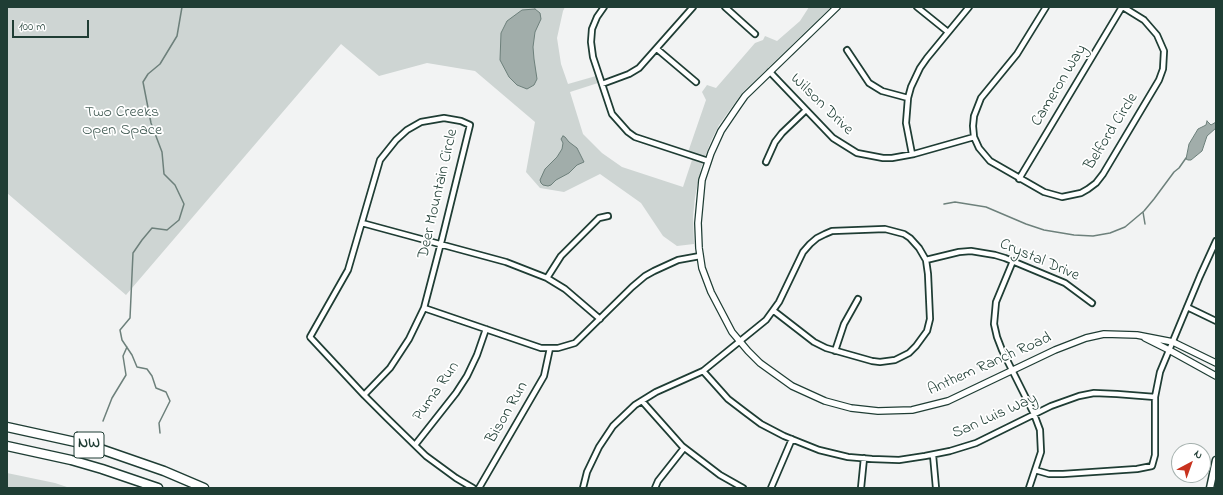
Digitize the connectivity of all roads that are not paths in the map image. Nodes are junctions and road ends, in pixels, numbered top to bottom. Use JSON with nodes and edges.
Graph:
{"nodes":[{"id":1,"x":604,"y":7,"type":"edge"},
{"id":2,"x":693,"y":7,"type":"edge"},
{"id":3,"x":725,"y":7,"type":"edge"},
{"id":4,"x":836,"y":7,"type":"edge"},
{"id":5,"x":917,"y":7,"type":"edge"},
{"id":6,"x":969,"y":7,"type":"edge"},
{"id":7,"x":1046,"y":7,"type":"edge"},
{"id":8,"x":1123,"y":7,"type":"edge"},
{"id":9,"x":948,"y":32,"type":"junction"},
{"id":10,"x":755,"y":34,"type":"dead end"},
{"id":11,"x":657,"y":49,"type":"junction"},
{"id":12,"x":847,"y":50,"type":"dead end"},
{"id":13,"x":770,"y":72,"type":"junction"},
{"id":14,"x":696,"y":82,"type":"dead end"},
{"id":15,"x":602,"y":84,"type":"junction"},
{"id":16,"x":908,"y":98,"type":"junction"},
{"id":17,"x":806,"y":110,"type":"junction"},
{"id":18,"x":974,"y":137,"type":"junction"},
{"id":19,"x":912,"y":154,"type":"junction"},
{"id":20,"x":708,"y":161,"type":"junction"},
{"id":21,"x":766,"y":162,"type":"dead end"},
{"id":22,"x":1019,"y":179,"type":"junction"},
{"id":23,"x":608,"y":216,"type":"dead end"},
{"id":24,"x":362,"y":223,"type":"junction"},
{"id":25,"x":1216,"y":241,"type":"edge"},
{"id":26,"x":441,"y":244,"type":"junction"},
{"id":27,"x":700,"y":256,"type":"junction"},
{"id":28,"x":926,"y":260,"type":"junction"},
{"id":29,"x":1013,"y":261,"type":"junction"},
{"id":30,"x":547,"y":278,"type":"junction"},
{"id":31,"x":858,"y":299,"type":"dead end"},
{"id":32,"x":1092,"y":303,"type":"dead end"},
{"id":33,"x":1187,"y":307,"type":"junction"},
{"id":34,"x":424,"y":308,"type":"junction"},
{"id":35,"x":774,"y":311,"type":"junction"},
{"id":36,"x":600,"y":319,"type":"junction"},
{"id":37,"x":1216,"y":321,"type":"edge"},
{"id":38,"x":486,"y":329,"type":"junction"},
{"id":39,"x":1137,"y":335,"type":"junction"},
{"id":40,"x":740,"y":341,"type":"junction"},
{"id":41,"x":1173,"y":342,"type":"junction"},
{"id":42,"x":550,"y":348,"type":"junction"},
{"id":43,"x":1169,"y":350,"type":"junction"},
{"id":44,"x":835,"y":351,"type":"junction"},
{"id":45,"x":1216,"y":363,"type":"edge"},
{"id":46,"x":1012,"y":370,"type":"junction"},
{"id":47,"x":703,"y":371,"type":"junction"},
{"id":48,"x":1216,"y":376,"type":"edge"},
{"id":49,"x":364,"y":395,"type":"junction"},
{"id":50,"x":1155,"y":398,"type":"junction"},
{"id":51,"x":642,"y":401,"type":"junction"},
{"id":52,"x":1034,"y":414,"type":"junction"},
{"id":53,"x":7,"y":427,"type":"edge"},
{"id":54,"x":792,"y":439,"type":"junction"},
{"id":55,"x":415,"y":445,"type":"junction"},
{"id":56,"x":7,"y":446,"type":"edge"},
{"id":57,"x":684,"y":448,"type":"junction"},
{"id":58,"x":933,"y":455,"type":"junction"},
{"id":59,"x":864,"y":458,"type":"junction"},
{"id":60,"x":1216,"y":460,"type":"edge"},
{"id":61,"x":1035,"y":470,"type":"junction"},
{"id":62,"x":158,"y":488,"type":"edge"},
{"id":63,"x":204,"y":488,"type":"edge"},
{"id":64,"x":473,"y":488,"type":"edge"},
{"id":65,"x":479,"y":488,"type":"edge"},
{"id":66,"x":583,"y":488,"type":"edge"},
{"id":67,"x":655,"y":488,"type":"edge"},
{"id":68,"x":743,"y":488,"type":"edge"},
{"id":69,"x":771,"y":488,"type":"edge"},
{"id":70,"x":861,"y":488,"type":"edge"},
{"id":71,"x":936,"y":488,"type":"edge"},
{"id":72,"x":1029,"y":488,"type":"edge"},
{"id":73,"x":1210,"y":488,"type":"edge"}],
"edges":[{"from":1,"to":15,"type":"street"},
{"from":2,"to":11,"type":"street"},
{"from":3,"to":10,"type":"street"},
{"from":4,"to":13,"type":"street","name":"Anthem Ranch Road"},
{"from":5,"to":9,"type":"street"},
{"from":6,"to":9,"type":"street"},
{"from":7,"to":18,"type":"street","name":"Belford Circle"},
{"from":8,"to":22,"type":"street","name":"Cameron Way"},
{"from":8,"to":22,"type":"street","name":"Belford Circle"},
{"from":9,"to":16,"type":"street"},
{"from":11,"to":14,"type":"street"},
{"from":11,"to":15,"type":"street"},
{"from":12,"to":16,"type":"street"},
{"from":13,"to":17,"type":"street","name":"Wilson Drive"},
{"from":13,"to":20,"type":"street","name":"Anthem Ranch Road"},
{"from":15,"to":20,"type":"street"},
{"from":16,"to":19,"type":"street"},
{"from":17,"to":19,"type":"street","name":"Wilson Drive"},
{"from":17,"to":21,"type":"street"},
{"from":18,"to":19,"type":"street","name":"Wilson Drive"},
{"from":18,"to":22,"type":"street","name":"Belford Circle"},
{"from":20,"to":27,"type":"street","name":"Anthem Ranch Road"},
{"from":23,"to":30,"type":"street"},
{"from":24,"to":26,"type":"street"},
{"from":24,"to":26,"type":"street","name":"Deer Mountain Circle"},
{"from":24,"to":49,"type":"street","name":"Deer Mountain Circle"},
{"from":25,"to":33,"type":"street"},
{"from":26,"to":30,"type":"street"},
{"from":26,"to":34,"type":"street","name":"Deer Mountain Circle"},
{"from":27,"to":36,"type":"street"},
{"from":27,"to":40,"type":"street","name":"Anthem Ranch Road"},
{"from":28,"to":29,"type":"street","name":"Crystal Drive"},
{"from":28,"to":35,"type":"street"},
{"from":28,"to":44,"type":"street"},
{"from":29,"to":32,"type":"street","name":"Crystal Drive"},
{"from":29,"to":46,"type":"street"},
{"from":30,"to":36,"type":"street"},
{"from":31,"to":44,"type":"street"},
{"from":33,"to":37,"type":"street"},
{"from":33,"to":41,"type":"street"},
{"from":34,"to":38,"type":"street"},
{"from":34,"to":49,"type":"street","name":"Deer Mountain Circle"},
{"from":35,"to":40,"type":"street"},
{"from":35,"to":44,"type":"street"},
{"from":36,"to":42,"type":"street"},
{"from":38,"to":42,"type":"street"},
{"from":38,"to":55,"type":"street","name":"Puma Run"},
{"from":39,"to":41,"type":"street","name":"Anthem Ranch Road"},
{"from":39,"to":43,"type":"street","name":"Anthem Ranch Road"},
{"from":39,"to":46,"type":"street","name":"Anthem Ranch Road"},
{"from":40,"to":46,"type":"street","name":"Anthem Ranch Road"},
{"from":40,"to":47,"type":"street"},
{"from":41,"to":43,"type":"street"},
{"from":41,"to":45,"type":"street","name":"Anthem Ranch Road"},
{"from":42,"to":65,"type":"street","name":"Bison Run"},
{"from":43,"to":48,"type":"street","name":"Anthem Ranch Road"},
{"from":43,"to":50,"type":"street"},
{"from":46,"to":52,"type":"street"},
{"from":47,"to":51,"type":"street"},
{"from":47,"to":54,"type":"street","name":"San Luis Way"},
{"from":49,"to":55,"type":"street"},
{"from":50,"to":52,"type":"street","name":"San Luis Way"},
{"from":50,"to":61,"type":"street"},
{"from":51,"to":57,"type":"street"},
{"from":51,"to":66,"type":"street"},
{"from":52,"to":58,"type":"street","name":"San Luis Way"},
{"from":52,"to":61,"type":"street"},
{"from":53,"to":63,"type":"highway","number":"NW"},
{"from":54,"to":59,"type":"street","name":"San Luis Way"},
{"from":54,"to":69,"type":"street"},
{"from":55,"to":64,"type":"street"},
{"from":56,"to":62,"type":"highway","number":"NW"},
{"from":57,"to":67,"type":"street"},
{"from":57,"to":68,"type":"street"},
{"from":58,"to":59,"type":"street","name":"San Luis Way"},
{"from":58,"to":71,"type":"street"},
{"from":59,"to":70,"type":"street"},
{"from":60,"to":73,"type":"main road"},
{"from":61,"to":72,"type":"street"}]}
